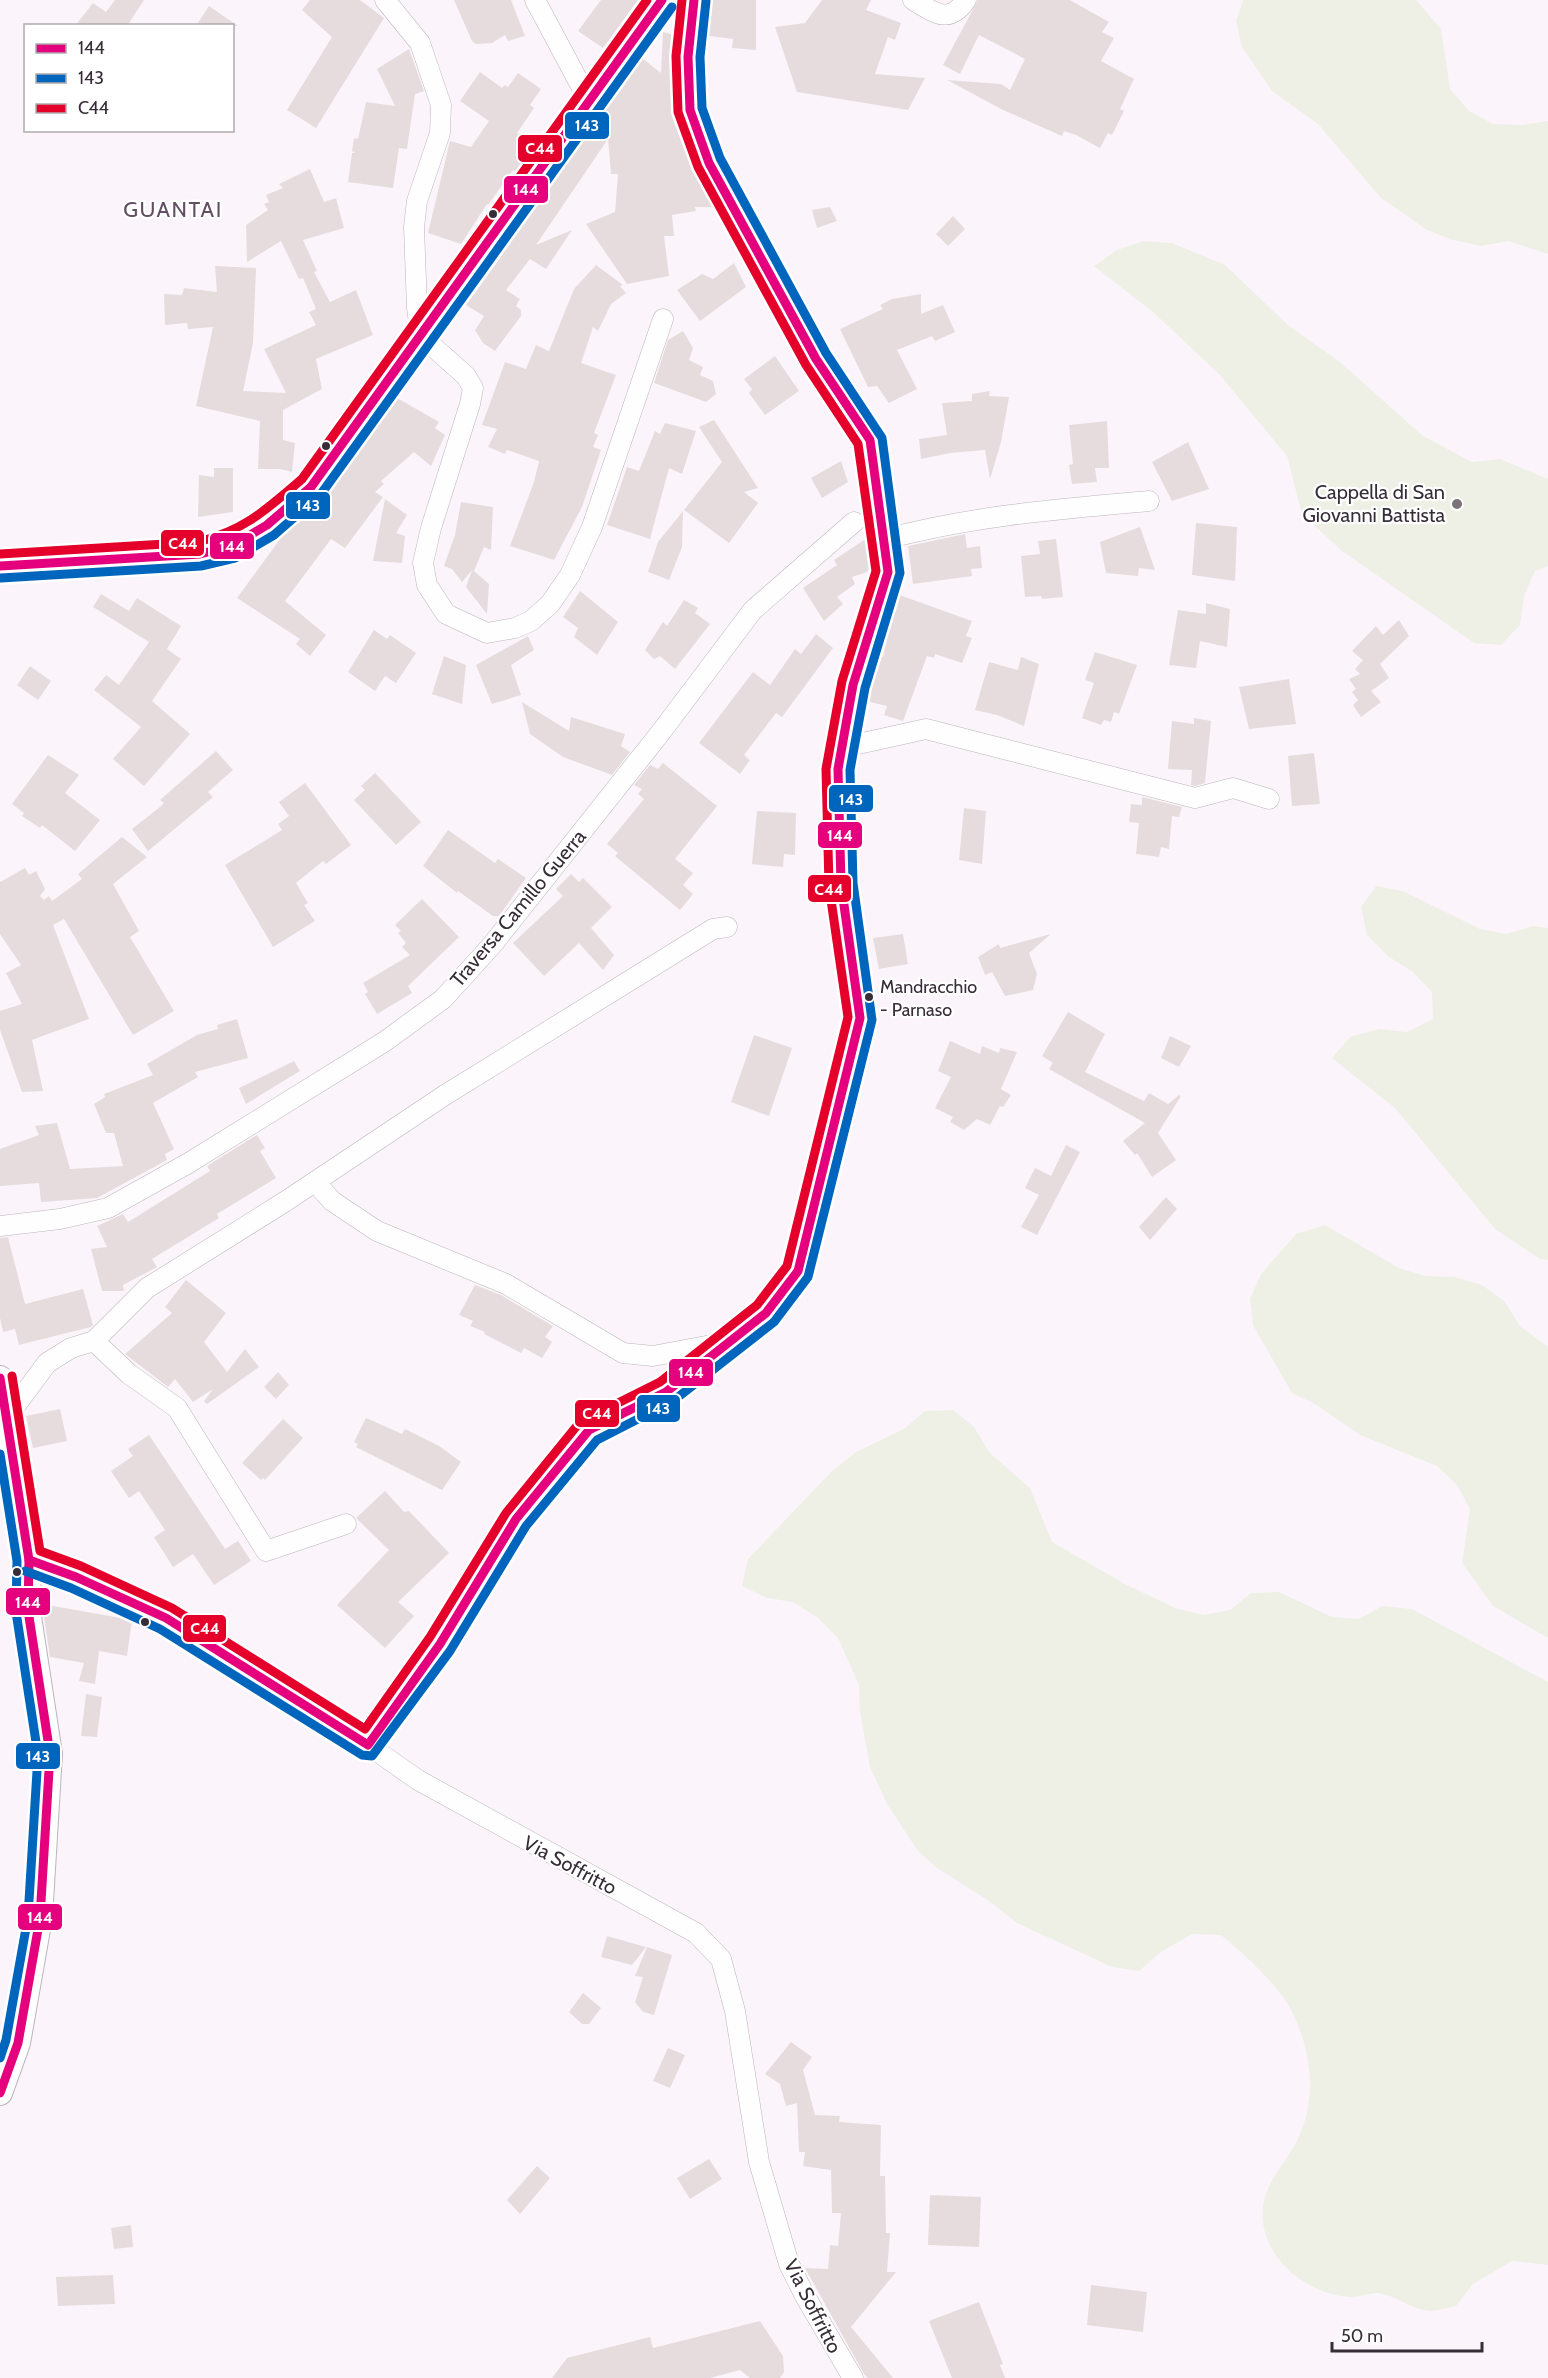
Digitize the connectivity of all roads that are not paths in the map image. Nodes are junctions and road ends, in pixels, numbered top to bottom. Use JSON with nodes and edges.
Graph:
{"nodes":[{"id":1,"x":385,"y":0,"type":"edge"},
{"id":2,"x":535,"y":0,"type":"edge"},
{"id":3,"x":662,"y":0,"type":"edge"},
{"id":4,"x":694,"y":0,"type":"edge"},
{"id":5,"x":914,"y":0,"type":"edge"},
{"id":6,"x":966,"y":0,"type":"edge"},
{"id":7,"x":589,"y":100,"type":"junction"},
{"id":8,"x":663,"y":319,"type":"dead end"},
{"id":9,"x":421,"y":336,"type":"junction"},
{"id":10,"x":1149,"y":501,"type":"dead end"},
{"id":11,"x":854,"y":522,"type":"dead end"},
{"id":12,"x":882,"y":540,"type":"junction"},
{"id":13,"x":0,"y":566,"type":"edge"},
{"id":14,"x":840,"y":748,"type":"junction"},
{"id":15,"x":1269,"y":799,"type":"dead end"},
{"id":16,"x":728,"y":927,"type":"dead end"},
{"id":17,"x":315,"y":1182,"type":"junction"},
{"id":18,"x":0,"y":1226,"type":"edge"},
{"id":19,"x":732,"y":1340,"type":"junction"},
{"id":20,"x":94,"y":1341,"type":"junction"},
{"id":21,"x":0,"y":1378,"type":"edge"},
{"id":22,"x":7,"y":1417,"type":"junction"},
{"id":23,"x":6,"y":1451,"type":"edge"},
{"id":24,"x":346,"y":1524,"type":"dead end"},
{"id":25,"x":29,"y":1560,"type":"junction"},
{"id":26,"x":368,"y":1744,"type":"junction"},
{"id":27,"x":0,"y":2093,"type":"edge"},
{"id":28,"x":853,"y":2378,"type":"edge"}],
"edges":[{"from":1,"to":9,"type":"street"},
{"from":2,"to":7,"type":"street"},
{"from":3,"to":7,"type":"street"},
{"from":4,"to":12,"type":"street"},
{"from":5,"to":6,"type":"street"},
{"from":7,"to":9,"type":"street"},
{"from":8,"to":9,"type":"street"},
{"from":9,"to":13,"type":"street"},
{"from":10,"to":12,"type":"street"},
{"from":11,"to":18,"type":"street","name":"Traversa Camillo Guerra"},
{"from":12,"to":14,"type":"street"},
{"from":14,"to":15,"type":"street"},
{"from":14,"to":19,"type":"street"},
{"from":16,"to":17,"type":"street"},
{"from":17,"to":19,"type":"street"},
{"from":17,"to":20,"type":"street"},
{"from":19,"to":26,"type":"street"},
{"from":20,"to":22,"type":"street"},
{"from":20,"to":24,"type":"street"},
{"from":21,"to":22,"type":"street"},
{"from":22,"to":23,"type":"street"},
{"from":23,"to":25,"type":"street"},
{"from":25,"to":26,"type":"street","name":"Via Soffritto"},
{"from":25,"to":27,"type":"street"},
{"from":26,"to":28,"type":"street","name":"Via Soffritto"}]}
